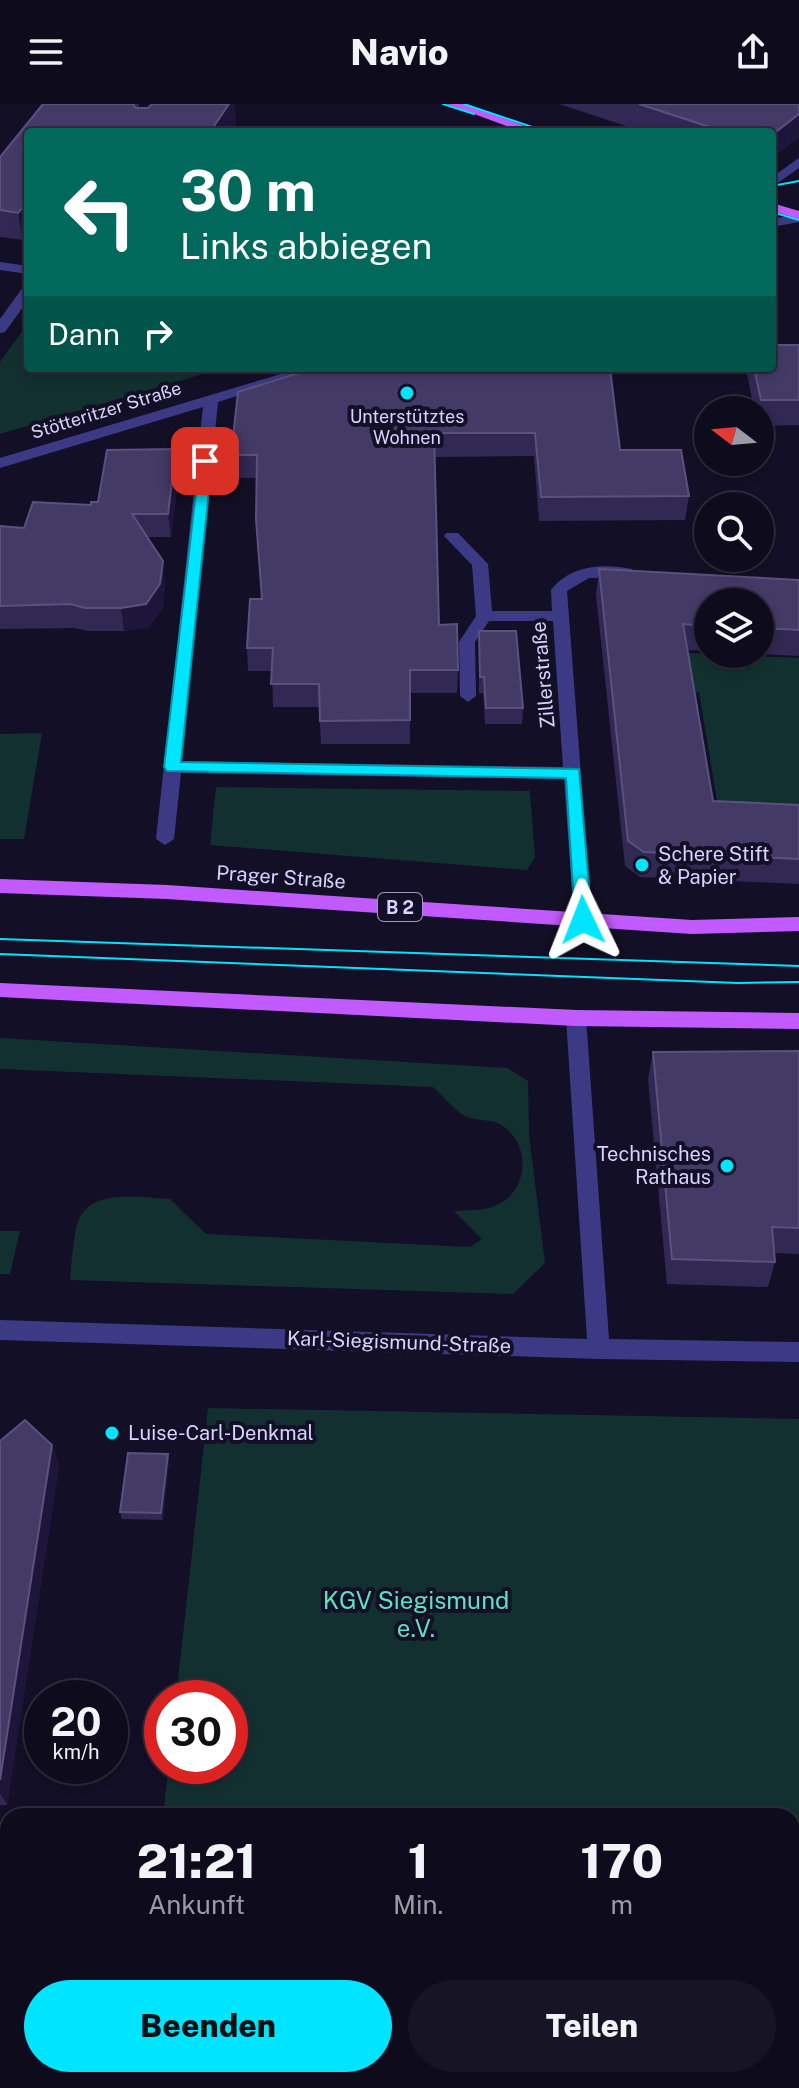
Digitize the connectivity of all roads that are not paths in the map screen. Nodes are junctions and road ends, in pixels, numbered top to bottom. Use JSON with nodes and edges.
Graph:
{"nodes":[{"id":1,"x":453,"y":104,"type":"edge"},
{"id":2,"x":523,"y":128,"type":"edge"},
{"id":3,"x":799,"y":162,"type":"edge"},
{"id":4,"x":776,"y":180,"type":"edge"},
{"id":5,"x":776,"y":208,"type":"edge"},
{"id":6,"x":799,"y":217,"type":"edge"},
{"id":7,"x":776,"y":222,"type":"edge"},
{"id":8,"x":0,"y":266,"type":"edge"},
{"id":9,"x":24,"y":269,"type":"edge"},
{"id":10,"x":24,"y":296,"type":"edge"},
{"id":11,"x":0,"y":329,"type":"edge"},
{"id":12,"x":303,"y":372,"type":"edge"},
{"id":13,"x":211,"y":400,"type":"junction"},
{"id":14,"x":0,"y":463,"type":"edge"},
{"id":15,"x":452,"y":536,"type":"dead end"},
{"id":16,"x":648,"y":574,"type":"edge"},
{"id":17,"x":484,"y":616,"type":"junction"},
{"id":18,"x":560,"y":616,"type":"junction"},
{"id":19,"x":468,"y":696,"type":"dead end"},
{"id":20,"x":172,"y":767,"type":"junction"},
{"id":21,"x":574,"y":773,"type":"junction"},
{"id":22,"x":165,"y":839,"type":"dead end"},
{"id":23,"x":0,"y":886,"type":"edge"},
{"id":24,"x":583,"y":920,"type":"junction"},
{"id":25,"x":799,"y":924,"type":"edge"},
{"id":26,"x":0,"y":990,"type":"edge"},
{"id":27,"x":576,"y":1018,"type":"junction"},
{"id":28,"x":799,"y":1021,"type":"edge"},
{"id":29,"x":0,"y":1330,"type":"edge"},
{"id":30,"x":599,"y":1349,"type":"junction"},
{"id":31,"x":799,"y":1352,"type":"edge"}],
"edges":[{"from":1,"to":2,"type":"main road"},
{"from":3,"to":4,"type":"street"},
{"from":5,"to":6,"type":"main road"},
{"from":6,"to":7,"type":"street"},
{"from":8,"to":9,"type":"street"},
{"from":10,"to":11,"type":"street"},
{"from":12,"to":13,"type":"street","name":"Stötteritzer Straße"},
{"from":13,"to":14,"type":"street","name":"Stötteritzer Straße"},
{"from":13,"to":20,"type":"street"},
{"from":15,"to":17,"type":"street"},
{"from":16,"to":18,"type":"street","name":"Zillerstraße"},
{"from":17,"to":18,"type":"street"},
{"from":17,"to":19,"type":"street"},
{"from":18,"to":21,"type":"street","name":"Zillerstraße"},
{"from":20,"to":21,"type":"street"},
{"from":20,"to":22,"type":"street"},
{"from":21,"to":24,"type":"street","name":"Zillerstraße"},
{"from":23,"to":24,"type":"main road","name":"Prager Straße","number":"B 2"},
{"from":24,"to":25,"type":"main road","name":"Prager Straße","number":"B 2"},
{"from":26,"to":27,"type":"main road"},
{"from":27,"to":28,"type":"main road"},
{"from":27,"to":30,"type":"street"},
{"from":29,"to":30,"type":"street","name":"Karl-Siegismund-Straße"},
{"from":30,"to":31,"type":"street","name":"Karl-Siegismund-Straße"}]}
